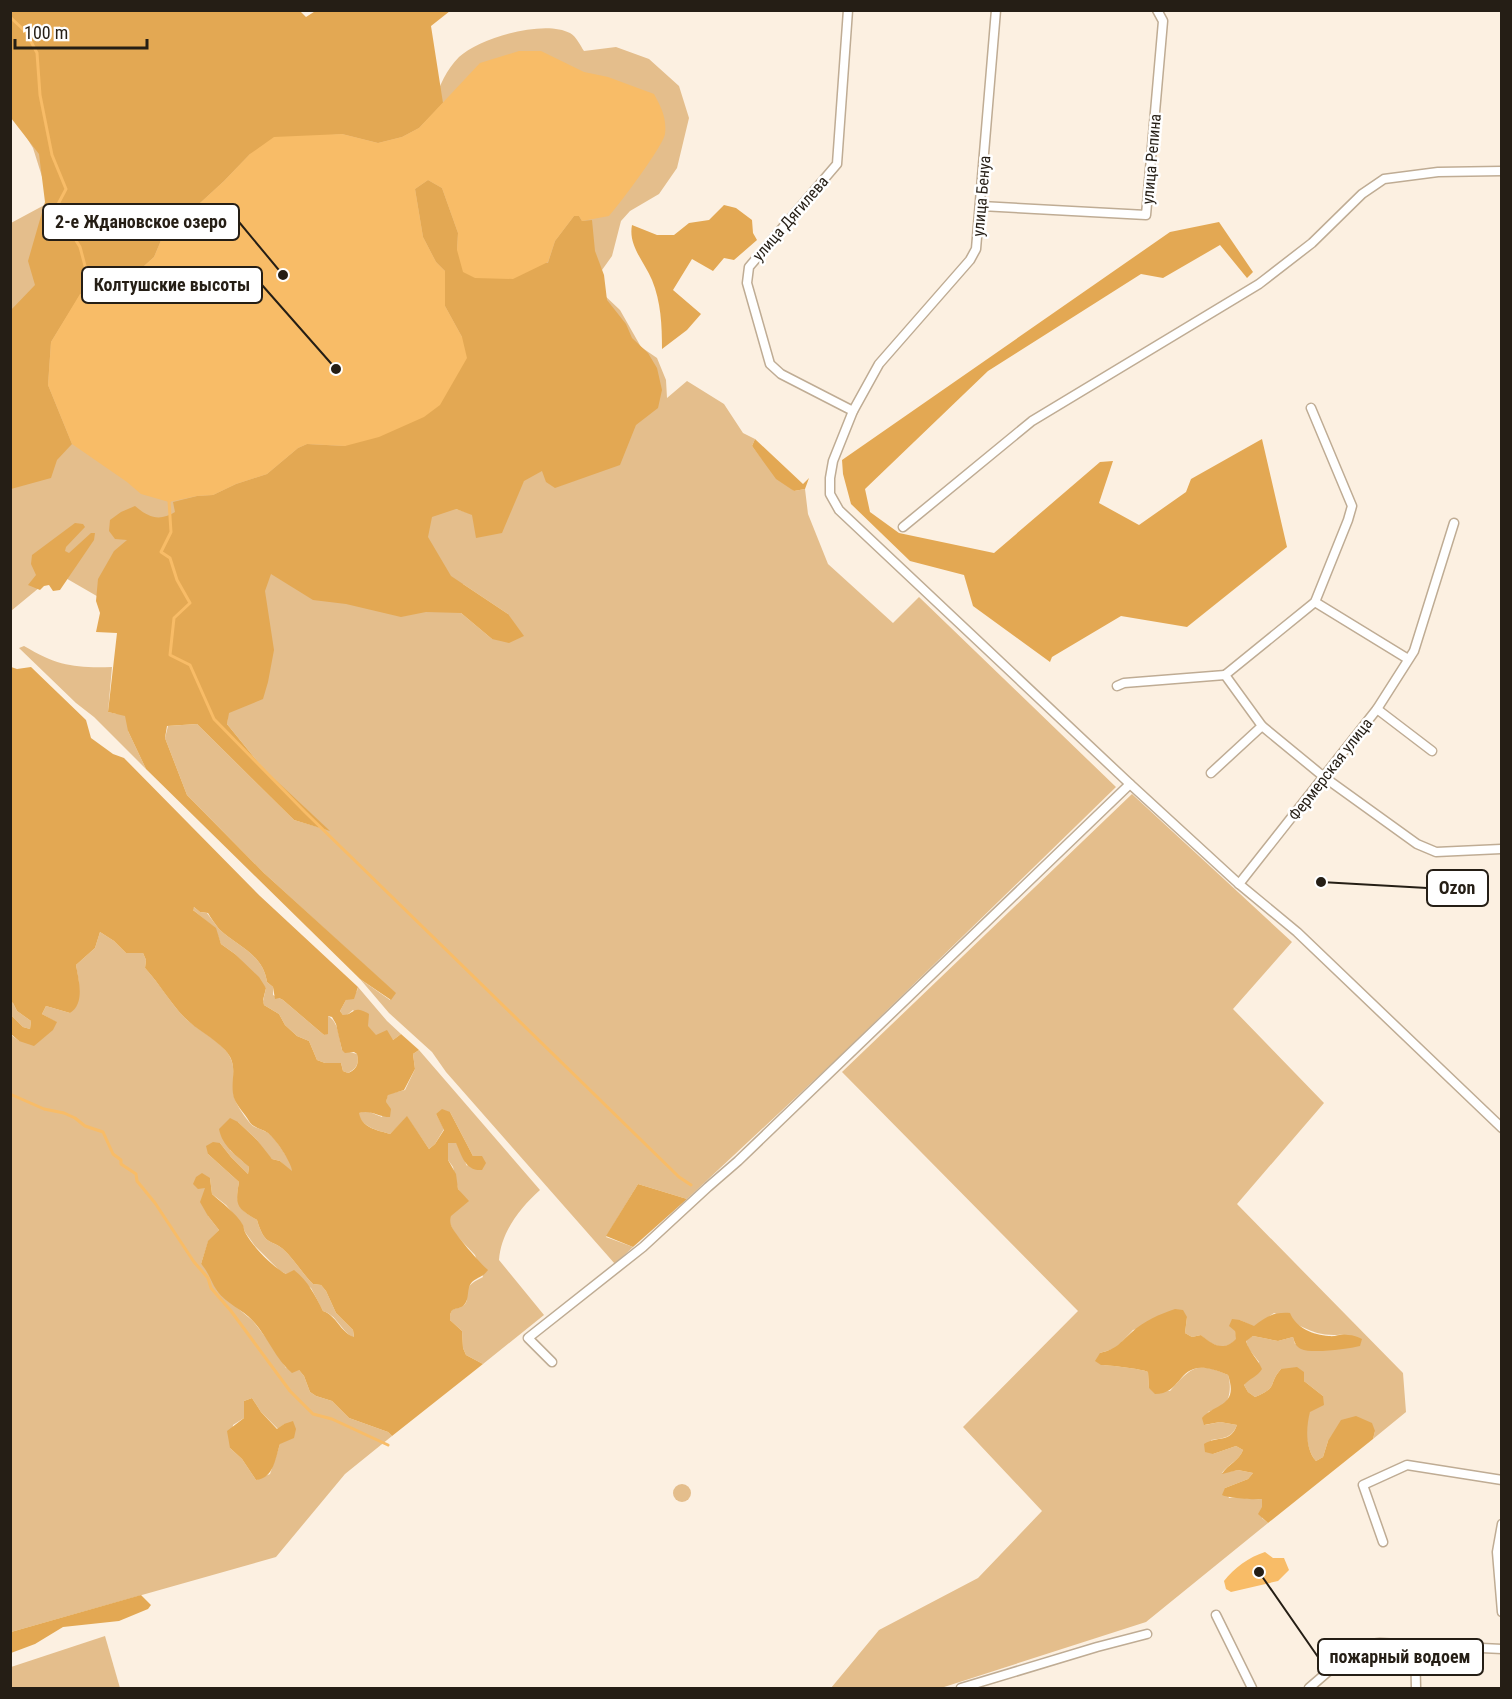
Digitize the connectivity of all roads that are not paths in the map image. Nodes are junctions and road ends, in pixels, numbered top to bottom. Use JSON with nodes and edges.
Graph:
{"nodes":[{"id":1,"x":848,"y":10,"type":"edge"},
{"id":2,"x":996,"y":10,"type":"edge"},
{"id":3,"x":1157,"y":10,"type":"edge"},
{"id":4,"x":1502,"y":171,"type":"edge"},
{"id":5,"x":981,"y":206,"type":"junction"},
{"id":6,"x":1311,"y":408,"type":"dead end"},
{"id":7,"x":853,"y":411,"type":"junction"},
{"id":8,"x":1454,"y":523,"type":"dead end"},
{"id":9,"x":903,"y":527,"type":"dead end"},
{"id":10,"x":1315,"y":602,"type":"junction"},
{"id":11,"x":1408,"y":659,"type":"junction"},
{"id":12,"x":1225,"y":675,"type":"junction"},
{"id":13,"x":1117,"y":686,"type":"dead end"},
{"id":14,"x":1377,"y":709,"type":"junction"},
{"id":15,"x":1262,"y":726,"type":"junction"},
{"id":16,"x":1432,"y":751,"type":"dead end"},
{"id":17,"x":1211,"y":773,"type":"dead end"},
{"id":18,"x":1324,"y":777,"type":"junction"},
{"id":19,"x":1130,"y":784,"type":"junction"},
{"id":20,"x":1501,"y":849,"type":"edge"},
{"id":21,"x":1239,"y":884,"type":"junction"},
{"id":22,"x":1502,"y":1128,"type":"edge"},
{"id":23,"x":552,"y":1362,"type":"dead end"},
{"id":24,"x":1502,"y":1480,"type":"edge"},
{"id":25,"x":1502,"y":1524,"type":"edge"},
{"id":26,"x":1383,"y":1542,"type":"dead end"},
{"id":27,"x":1502,"y":1612,"type":"edge"},
{"id":28,"x":1216,"y":1615,"type":"dead end"},
{"id":29,"x":1147,"y":1634,"type":"dead end"},
{"id":30,"x":1415,"y":1645,"type":"junction"},
{"id":31,"x":1502,"y":1649,"type":"edge"},
{"id":32,"x":961,"y":1689,"type":"edge"},
{"id":33,"x":1252,"y":1689,"type":"edge"},
{"id":34,"x":1309,"y":1689,"type":"edge"},
{"id":35,"x":1416,"y":1689,"type":"edge"}],
"edges":[{"from":1,"to":7,"type":"street","name":"улица Дягилева"},
{"from":2,"to":5,"type":"street","name":"улица Бенуа"},
{"from":3,"to":5,"type":"street","name":"улица Репина"},
{"from":4,"to":9,"type":"street"},
{"from":5,"to":7,"type":"street","name":"улица Бенуа"},
{"from":6,"to":10,"type":"street"},
{"from":7,"to":19,"type":"street","name":"улица Бенуа"},
{"from":8,"to":11,"type":"street","name":"Фермерская улица"},
{"from":10,"to":11,"type":"street"},
{"from":10,"to":12,"type":"street"},
{"from":11,"to":14,"type":"street","name":"Фермерская улица"},
{"from":12,"to":13,"type":"street"},
{"from":12,"to":15,"type":"street"},
{"from":14,"to":16,"type":"street"},
{"from":14,"to":18,"type":"street","name":"Фермерская улица"},
{"from":15,"to":17,"type":"street"},
{"from":15,"to":18,"type":"street"},
{"from":18,"to":20,"type":"street"},
{"from":18,"to":21,"type":"street","name":"Фермерская улица"},
{"from":19,"to":21,"type":"street","name":"улица Бенуа"},
{"from":19,"to":23,"type":"street"},
{"from":21,"to":22,"type":"street","name":"улица Бенуа"},
{"from":24,"to":26,"type":"street"},
{"from":25,"to":27,"type":"street"},
{"from":28,"to":33,"type":"street"},
{"from":29,"to":32,"type":"street"},
{"from":30,"to":31,"type":"street"},
{"from":30,"to":34,"type":"street"},
{"from":30,"to":35,"type":"street"}]}
